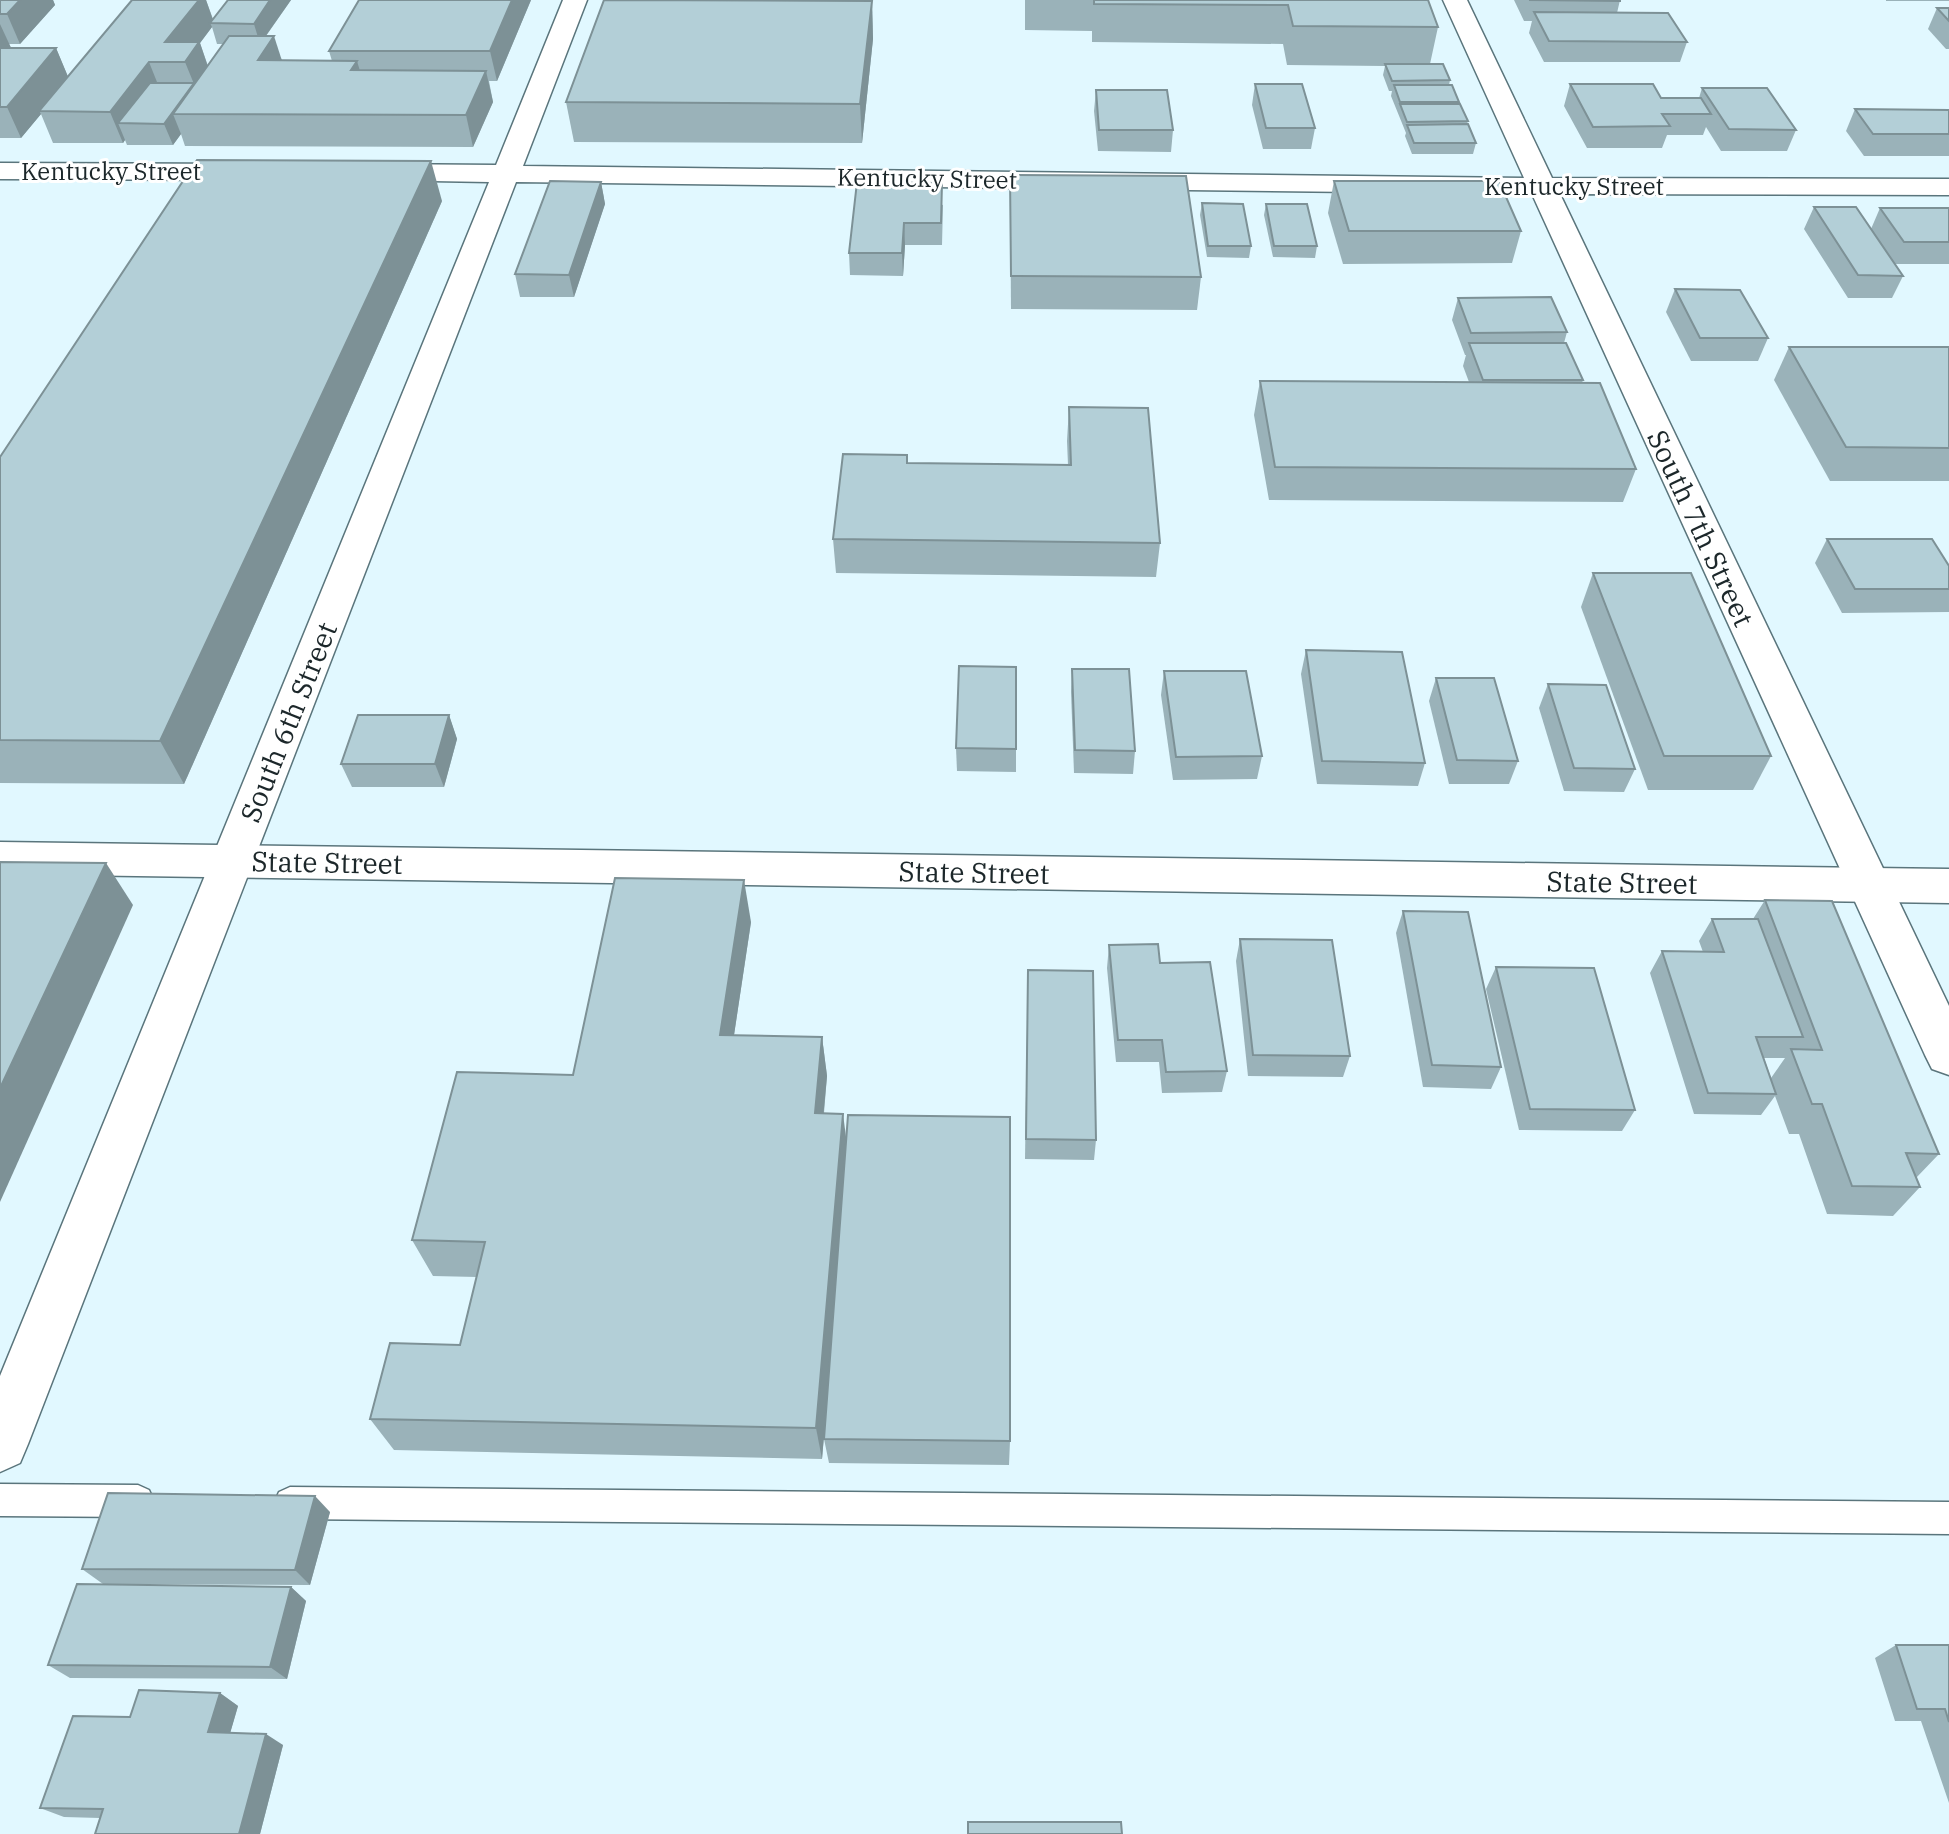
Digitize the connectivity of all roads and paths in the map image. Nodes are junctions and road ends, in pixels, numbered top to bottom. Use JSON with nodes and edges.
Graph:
{"nodes":[{"id":1,"x":575,"y":0,"type":"edge"},
{"id":2,"x":1455,"y":0,"type":"edge"},
{"id":3,"x":0,"y":171,"type":"edge"},
{"id":4,"x":272,"y":172,"type":"edge"},
{"id":5,"x":350,"y":172,"type":"edge"},
{"id":6,"x":506,"y":172,"type":"junction"},
{"id":7,"x":1539,"y":186,"type":"junction"},
{"id":8,"x":1949,"y":187,"type":"edge"},
{"id":9,"x":0,"y":858,"type":"edge"},
{"id":10,"x":233,"y":861,"type":"junction"},
{"id":11,"x":1869,"y":885,"type":"junction"},
{"id":12,"x":1949,"y":886,"type":"edge"},
{"id":13,"x":1949,"y":1055,"type":"edge"},
{"id":14,"x":0,"y":1444,"type":"edge"},
{"id":15,"x":0,"y":1500,"type":"edge"},
{"id":16,"x":160,"y":1501,"type":"edge"},
{"id":17,"x":256,"y":1502,"type":"edge"},
{"id":18,"x":1949,"y":1518,"type":"edge"}],
"edges":[{"from":1,"to":6,"type":"street","name":"South 6th Street"},
{"from":2,"to":7,"type":"street","name":"South 7th Street"},
{"from":3,"to":4,"type":"street","name":"Kentucky Street"},
{"from":5,"to":6,"type":"street","name":"Kentucky Street"},
{"from":6,"to":7,"type":"street","name":"Kentucky Street"},
{"from":6,"to":10,"type":"street","name":"South 6th Street"},
{"from":7,"to":8,"type":"street","name":"Kentucky Street"},
{"from":7,"to":11,"type":"street","name":"South 7th Street"},
{"from":9,"to":10,"type":"street","name":"State Street"},
{"from":10,"to":11,"type":"street","name":"State Street"},
{"from":10,"to":14,"type":"street","name":"South 6th Street"},
{"from":11,"to":12,"type":"street","name":"State Street"},
{"from":11,"to":13,"type":"street","name":"South 7th Street"},
{"from":15,"to":16,"type":"lane"},
{"from":17,"to":18,"type":"lane"}]}
